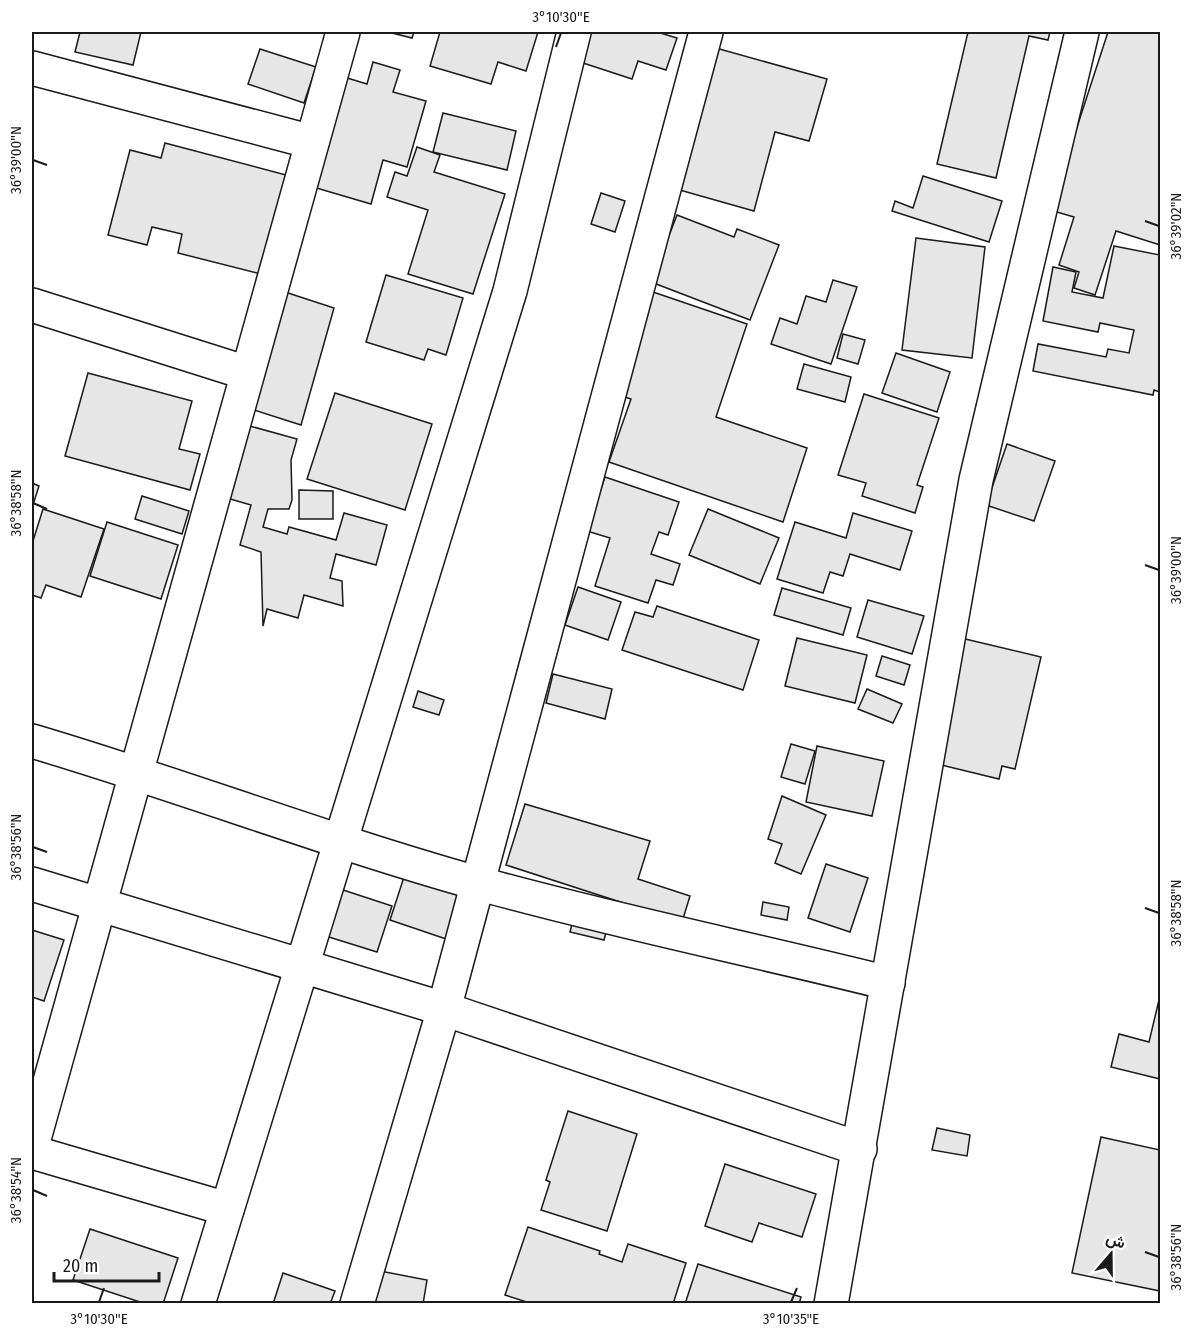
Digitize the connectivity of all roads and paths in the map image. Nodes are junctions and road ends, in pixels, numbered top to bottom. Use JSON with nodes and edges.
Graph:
{"nodes":[{"id":1,"x":344,"y":32,"type":"edge"},
{"id":2,"x":574,"y":32,"type":"edge"},
{"id":3,"x":706,"y":32,"type":"edge"},
{"id":4,"x":1082,"y":32,"type":"edge"},
{"id":5,"x":32,"y":68,"type":"edge"},
{"id":6,"x":312,"y":142,"type":"junction"},
{"id":7,"x":32,"y":305,"type":"edge"},
{"id":8,"x":247,"y":373,"type":"junction"},
{"id":9,"x":32,"y":741,"type":"edge"},
{"id":10,"x":135,"y":771,"type":"junction"},
{"id":11,"x":340,"y":841,"type":"junction"},
{"id":12,"x":478,"y":883,"type":"junction"},
{"id":13,"x":32,"y":884,"type":"edge"},
{"id":14,"x":98,"y":904,"type":"junction"},
{"id":15,"x":302,"y":966,"type":"junction"},
{"id":16,"x":888,"y":982,"type":"junction"},
{"id":17,"x":444,"y":1010,"type":"junction"},
{"id":18,"x":32,"y":1146,"type":"edge"},
{"id":19,"x":860,"y":1149,"type":"junction"},
{"id":20,"x":32,"y":1152,"type":"edge"},
{"id":21,"x":227,"y":1209,"type":"junction"},
{"id":22,"x":198,"y":1304,"type":"edge"},
{"id":23,"x":357,"y":1304,"type":"edge"},
{"id":24,"x":831,"y":1304,"type":"edge"}],
"edges":[{"from":1,"to":6,"type":"street"},
{"from":2,"to":11,"type":"street"},
{"from":3,"to":12,"type":"street"},
{"from":4,"to":16,"type":"street"},
{"from":5,"to":6,"type":"street"},
{"from":6,"to":8,"type":"street"},
{"from":7,"to":8,"type":"street"},
{"from":8,"to":10,"type":"street"},
{"from":9,"to":10,"type":"street"},
{"from":10,"to":11,"type":"street"},
{"from":10,"to":14,"type":"street"},
{"from":11,"to":12,"type":"street"},
{"from":11,"to":15,"type":"street"},
{"from":12,"to":16,"type":"street"},
{"from":12,"to":17,"type":"street"},
{"from":13,"to":14,"type":"street"},
{"from":14,"to":15,"type":"street"},
{"from":14,"to":18,"type":"street"},
{"from":15,"to":17,"type":"street"},
{"from":15,"to":21,"type":"street"},
{"from":16,"to":19,"type":"street"},
{"from":17,"to":19,"type":"street"},
{"from":17,"to":23,"type":"street"},
{"from":19,"to":24,"type":"street"},
{"from":20,"to":21,"type":"street"},
{"from":21,"to":22,"type":"street"}]}
